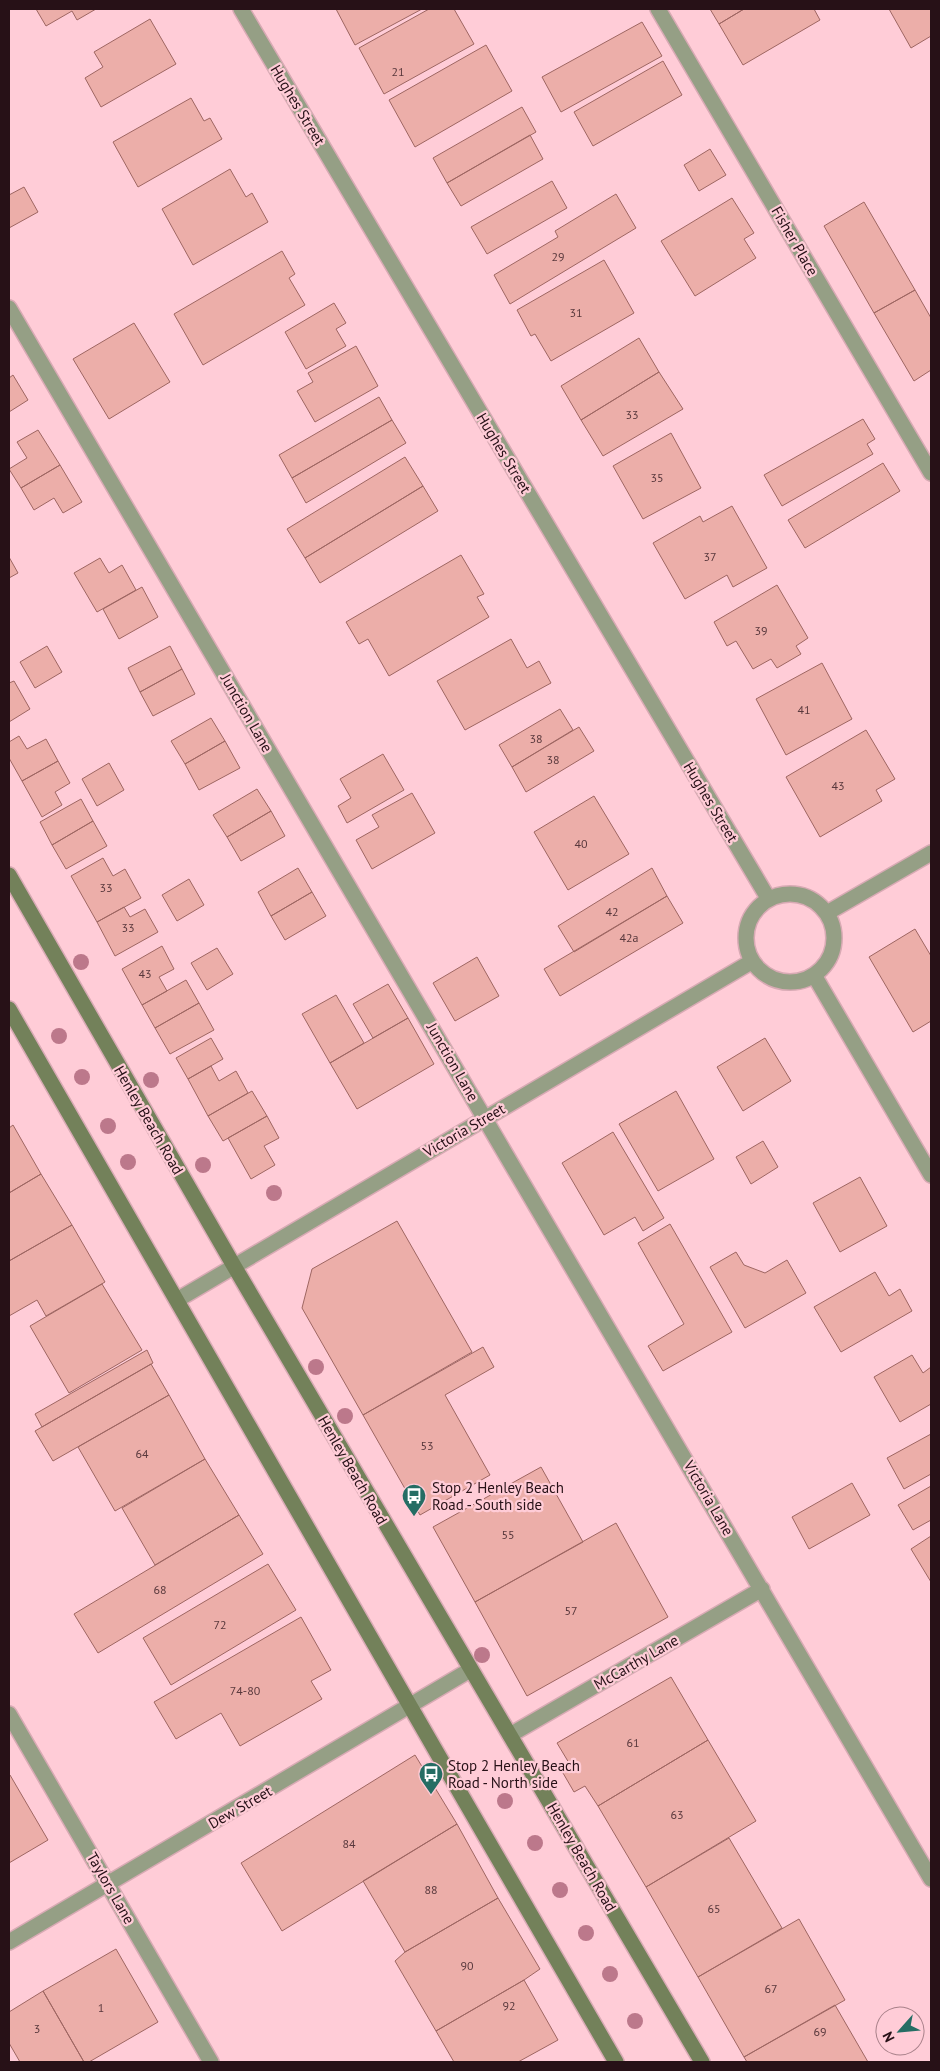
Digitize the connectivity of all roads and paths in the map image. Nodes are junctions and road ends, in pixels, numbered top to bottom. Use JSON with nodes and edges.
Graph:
{"nodes":[{"id":1,"x":241,"y":9,"type":"edge"},
{"id":2,"x":658,"y":9,"type":"edge"},
{"id":3,"x":9,"y":308,"type":"edge"},
{"id":4,"x":931,"y":473,"type":"edge"},
{"id":5,"x":931,"y":853,"type":"edge"},
{"id":6,"x":9,"y":875,"type":"edge"},
{"id":7,"x":768,"y":898,"type":"junction"},
{"id":8,"x":828,"y":913,"type":"junction"},
{"id":9,"x":751,"y":962,"type":"junction"},
{"id":10,"x":814,"y":975,"type":"junction"},
{"id":11,"x":9,"y":1009,"type":"edge"},
{"id":12,"x":485,"y":1118,"type":"junction"},
{"id":13,"x":931,"y":1175,"type":"edge"},
{"id":14,"x":234,"y":1266,"type":"junction"},
{"id":15,"x":177,"y":1300,"type":"junction"},
{"id":16,"x":762,"y":1589,"type":"junction"},
{"id":17,"x":470,"y":1670,"type":"junction"},
{"id":18,"x":408,"y":1705,"type":"junction"},
{"id":19,"x":9,"y":1714,"type":"edge"},
{"id":20,"x":510,"y":1735,"type":"junction"},
{"id":21,"x":931,"y":1879,"type":"edge"},
{"id":22,"x":108,"y":1884,"type":"junction"},
{"id":23,"x":9,"y":1942,"type":"edge"},
{"id":24,"x":212,"y":2062,"type":"edge"},
{"id":25,"x":616,"y":2062,"type":"edge"},
{"id":26,"x":702,"y":2062,"type":"edge"}],
"edges":[{"from":1,"to":7,"type":"street","name":"Hughes Street"},
{"from":2,"to":4,"type":"street","name":"Fisher Place"},
{"from":3,"to":12,"type":"street","name":"Junction Lane"},
{"from":5,"to":8,"type":"street"},
{"from":6,"to":14,"type":"main road","name":"Henley Beach Road"},
{"from":7,"to":8,"type":"street"},
{"from":7,"to":9,"type":"street"},
{"from":8,"to":10,"type":"street"},
{"from":9,"to":10,"type":"street"},
{"from":9,"to":12,"type":"street","name":"Victoria Street"},
{"from":10,"to":13,"type":"street"},
{"from":11,"to":15,"type":"main road"},
{"from":12,"to":14,"type":"street","name":"Victoria Street"},
{"from":12,"to":16,"type":"street","name":"Victoria Lane"},
{"from":14,"to":15,"type":"street","name":"Victoria Street"},
{"from":14,"to":17,"type":"main road","name":"Henley Beach Road"},
{"from":15,"to":18,"type":"main road"},
{"from":16,"to":20,"type":"street","name":"McCarthy Lane"},
{"from":16,"to":21,"type":"street","name":"Victoria Lane"},
{"from":17,"to":18,"type":"street","name":"Dew Street"},
{"from":17,"to":20,"type":"main road","name":"Henley Beach Road"},
{"from":18,"to":22,"type":"street","name":"Dew Street"},
{"from":18,"to":25,"type":"main road"},
{"from":19,"to":22,"type":"street","name":"Taylors Lane"},
{"from":20,"to":26,"type":"main road","name":"Henley Beach Road"},
{"from":22,"to":23,"type":"street","name":"Dew Street"},
{"from":22,"to":24,"type":"street","name":"Taylors Lane"}]}
